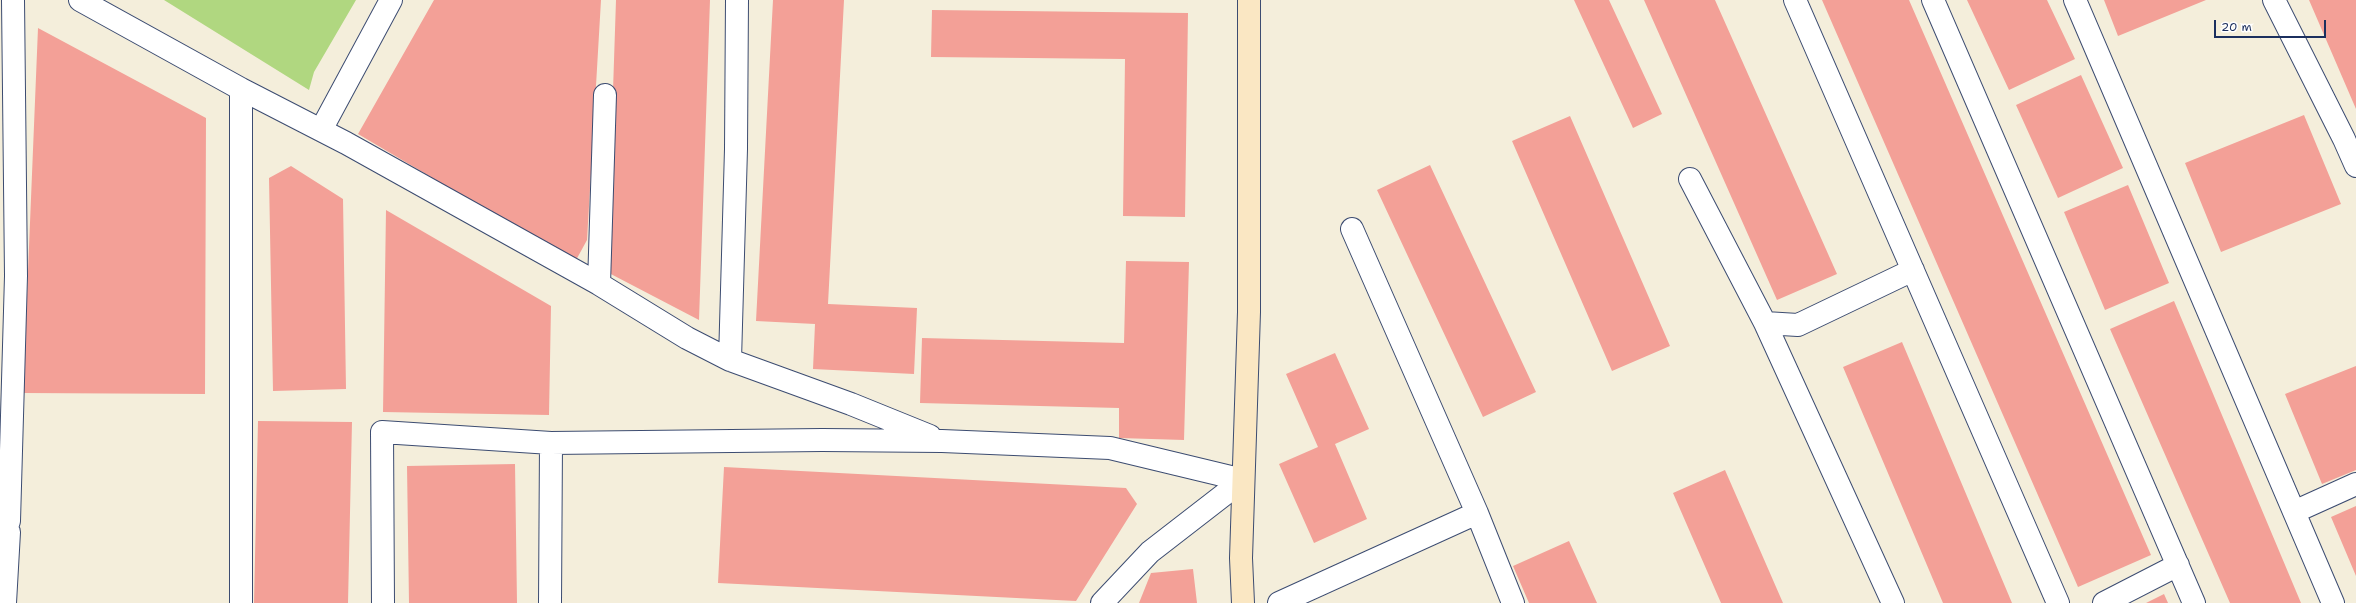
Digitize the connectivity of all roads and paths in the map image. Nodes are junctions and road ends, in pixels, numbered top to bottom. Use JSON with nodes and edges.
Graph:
{"nodes":[{"id":1,"x":13,"y":0,"type":"edge"},
{"id":2,"x":80,"y":0,"type":"edge"},
{"id":3,"x":391,"y":0,"type":"edge"},
{"id":4,"x":737,"y":0,"type":"edge"},
{"id":5,"x":1249,"y":0,"type":"edge"},
{"id":6,"x":1795,"y":0,"type":"edge"},
{"id":7,"x":1933,"y":0,"type":"edge"},
{"id":8,"x":2075,"y":0,"type":"edge"},
{"id":9,"x":2274,"y":0,"type":"edge"},
{"id":10,"x":241,"y":89,"type":"junction"},
{"id":11,"x":605,"y":95,"type":"dead end"},
{"id":12,"x":321,"y":130,"type":"junction"},
{"id":13,"x":2350,"y":136,"type":"edge"},
{"id":14,"x":2356,"y":166,"type":"edge"},
{"id":15,"x":1690,"y":179,"type":"dead end"},
{"id":16,"x":1352,"y":229,"type":"dead end"},
{"id":17,"x":1913,"y":270,"type":"junction"},
{"id":18,"x":599,"y":284,"type":"junction"},
{"id":19,"x":1765,"y":323,"type":"junction"},
{"id":20,"x":730,"y":360,"type":"junction"},
{"id":21,"x":942,"y":441,"type":"junction"},
{"id":22,"x":551,"y":443,"type":"junction"},
{"id":23,"x":1243,"y":480,"type":"junction"},
{"id":24,"x":2356,"y":484,"type":"edge"},
{"id":25,"x":2294,"y":512,"type":"junction"},
{"id":26,"x":1477,"y":513,"type":"junction"},
{"id":27,"x":10,"y":521,"type":"junction"},
{"id":28,"x":0,"y":548,"type":"edge"},
{"id":29,"x":2178,"y":565,"type":"junction"},
{"id":30,"x":5,"y":603,"type":"edge"},
{"id":31,"x":241,"y":603,"type":"edge"},
{"id":32,"x":383,"y":603,"type":"edge"},
{"id":33,"x":550,"y":603,"type":"edge"},
{"id":34,"x":1102,"y":603,"type":"edge"},
{"id":35,"x":1243,"y":603,"type":"edge"},
{"id":36,"x":1279,"y":603,"type":"edge"},
{"id":37,"x":1513,"y":603,"type":"edge"},
{"id":38,"x":1893,"y":603,"type":"edge"},
{"id":39,"x":2058,"y":603,"type":"edge"},
{"id":40,"x":2104,"y":603,"type":"edge"},
{"id":41,"x":2194,"y":603,"type":"edge"},
{"id":42,"x":2333,"y":603,"type":"edge"}],
"edges":[{"from":1,"to":27,"type":"street"},
{"from":2,"to":10,"type":"street"},
{"from":3,"to":12,"type":"street"},
{"from":4,"to":20,"type":"street"},
{"from":5,"to":23,"type":"street"},
{"from":6,"to":17,"type":"street"},
{"from":7,"to":29,"type":"street"},
{"from":8,"to":25,"type":"street"},
{"from":9,"to":13,"type":"street"},
{"from":10,"to":12,"type":"street"},
{"from":10,"to":31,"type":"street"},
{"from":11,"to":18,"type":"street"},
{"from":12,"to":18,"type":"street"},
{"from":13,"to":14,"type":"street"},
{"from":15,"to":19,"type":"street"},
{"from":16,"to":26,"type":"street"},
{"from":17,"to":19,"type":"street"},
{"from":17,"to":39,"type":"street"},
{"from":18,"to":20,"type":"street"},
{"from":19,"to":38,"type":"street"},
{"from":20,"to":21,"type":"street"},
{"from":21,"to":22,"type":"street"},
{"from":21,"to":23,"type":"street"},
{"from":22,"to":32,"type":"street"},
{"from":22,"to":33,"type":"street"},
{"from":23,"to":34,"type":"street"},
{"from":23,"to":35,"type":"street"},
{"from":24,"to":25,"type":"street"},
{"from":25,"to":42,"type":"street"},
{"from":26,"to":36,"type":"street"},
{"from":26,"to":37,"type":"street"},
{"from":27,"to":28,"type":"street"},
{"from":27,"to":30,"type":"street"},
{"from":29,"to":40,"type":"street"},
{"from":29,"to":41,"type":"street"}]}
